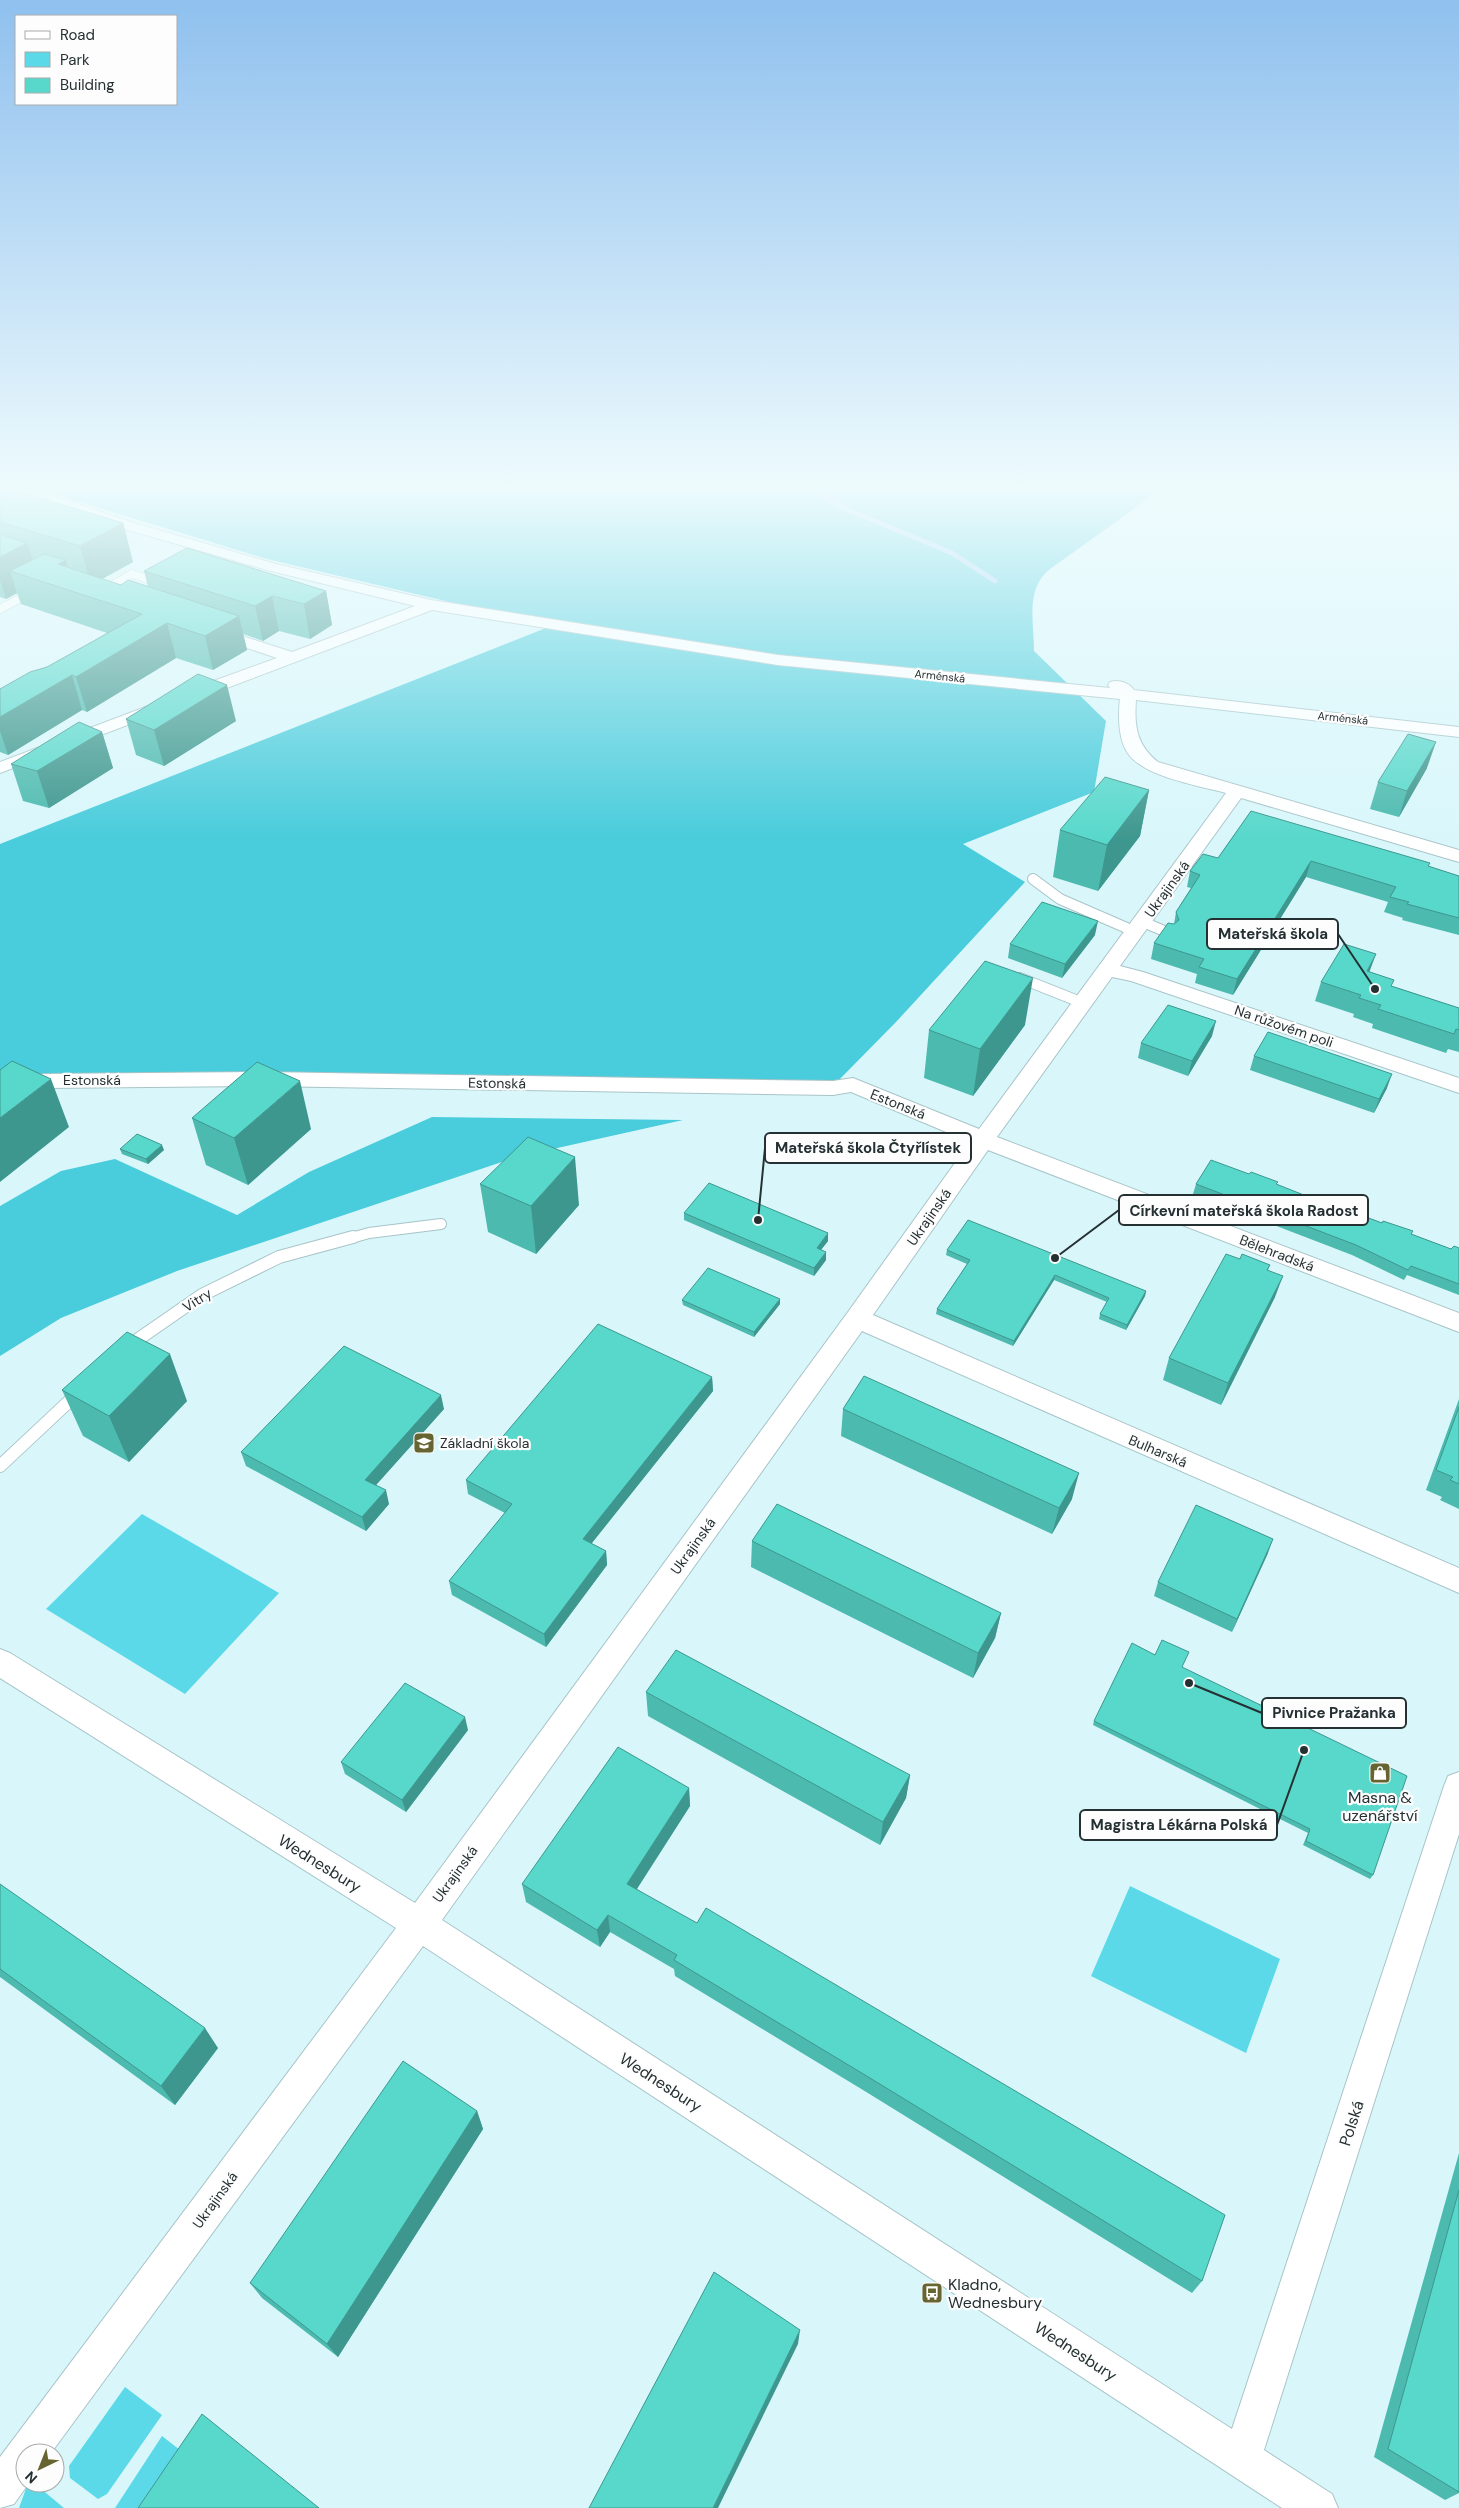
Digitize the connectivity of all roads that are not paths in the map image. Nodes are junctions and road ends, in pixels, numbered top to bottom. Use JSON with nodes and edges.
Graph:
{"nodes":[{"id":1,"x":428,"y":606,"type":"edge"},
{"id":2,"x":438,"y":606,"type":"edge"},
{"id":3,"x":199,"y":627,"type":"edge"},
{"id":4,"x":291,"y":657,"type":"junction"},
{"id":5,"x":854,"y":668,"type":"junction"},
{"id":6,"x":1108,"y":682,"type":"junction"},
{"id":7,"x":1125,"y":708,"type":"junction"},
{"id":8,"x":1318,"y":710,"type":"junction"},
{"id":9,"x":1420,"y":726,"type":"junction"},
{"id":10,"x":1459,"y":732,"type":"edge"},
{"id":11,"x":0,"y":768,"type":"edge"},
{"id":12,"x":1237,"y":791,"type":"junction"},
{"id":13,"x":1459,"y":856,"type":"edge"},
{"id":14,"x":1033,"y":879,"type":"dead end"},
{"id":15,"x":1139,"y":927,"type":"junction"},
{"id":16,"x":1169,"y":933,"type":"edge"},
{"id":17,"x":1107,"y":970,"type":"junction"},
{"id":18,"x":1007,"y":973,"type":"edge"},
{"id":19,"x":1083,"y":1003,"type":"junction"},
{"id":20,"x":0,"y":1085,"type":"edge"},
{"id":21,"x":1459,"y":1086,"type":"edge"},
{"id":22,"x":983,"y":1140,"type":"junction"},
{"id":23,"x":441,"y":1224,"type":"dead end"},
{"id":24,"x":857,"y":1319,"type":"junction"},
{"id":25,"x":1459,"y":1323,"type":"edge"},
{"id":26,"x":119,"y":1354,"type":"edge"},
{"id":27,"x":90,"y":1382,"type":"edge"},
{"id":28,"x":0,"y":1466,"type":"edge"},
{"id":29,"x":1459,"y":1582,"type":"edge"},
{"id":30,"x":0,"y":1662,"type":"edge"},
{"id":31,"x":1459,"y":1786,"type":"edge"},
{"id":32,"x":419,"y":1924,"type":"junction"},
{"id":33,"x":35,"y":2443,"type":"edge"},
{"id":34,"x":1242,"y":2459,"type":"junction"},
{"id":35,"x":15,"y":2470,"type":"edge"},
{"id":36,"x":0,"y":2490,"type":"edge"},
{"id":37,"x":1318,"y":2508,"type":"edge"}],
"edges":[{"from":1,"to":4,"type":"street"},
{"from":2,"to":5,"type":"street","name":"Arménská"},
{"from":3,"to":4,"type":"street"},
{"from":4,"to":11,"type":"street"},
{"from":5,"to":6,"type":"street"},
{"from":5,"to":7,"type":"street","name":"Arménská"},
{"from":6,"to":7,"type":"street"},
{"from":6,"to":8,"type":"street"},
{"from":7,"to":8,"type":"street","name":"Arménská"},
{"from":7,"to":9,"type":"street","name":"Arménská"},
{"from":7,"to":12,"type":"street"},
{"from":8,"to":9,"type":"street"},
{"from":9,"to":10,"type":"street","name":"Arménská"},
{"from":12,"to":13,"type":"street"},
{"from":12,"to":15,"type":"street","name":"Ukrajinská"},
{"from":14,"to":15,"type":"lane"},
{"from":15,"to":16,"type":"lane"},
{"from":15,"to":17,"type":"street","name":"Ukrajinská"},
{"from":17,"to":19,"type":"street","name":"Ukrajinská"},
{"from":17,"to":21,"type":"street","name":"Na růžovém poli"},
{"from":18,"to":19,"type":"lane"},
{"from":19,"to":22,"type":"street","name":"Ukrajinská"},
{"from":20,"to":22,"type":"street","name":"Estonská"},
{"from":22,"to":24,"type":"street","name":"Ukrajinská"},
{"from":22,"to":25,"type":"street","name":"Bělehradská"},
{"from":23,"to":26,"type":"lane","name":"Vitry"},
{"from":24,"to":29,"type":"street","name":"Bulharská"},
{"from":24,"to":32,"type":"street","name":"Ukrajinská"},
{"from":27,"to":28,"type":"lane"},
{"from":30,"to":32,"type":"street","name":"Wednesbury"},
{"from":31,"to":34,"type":"street","name":"Polská"},
{"from":32,"to":33,"type":"street","name":"Ukrajinská"},
{"from":32,"to":34,"type":"street","name":"Wednesbury"},
{"from":34,"to":37,"type":"street","name":"Wednesbury"},
{"from":35,"to":36,"type":"street"}]}
